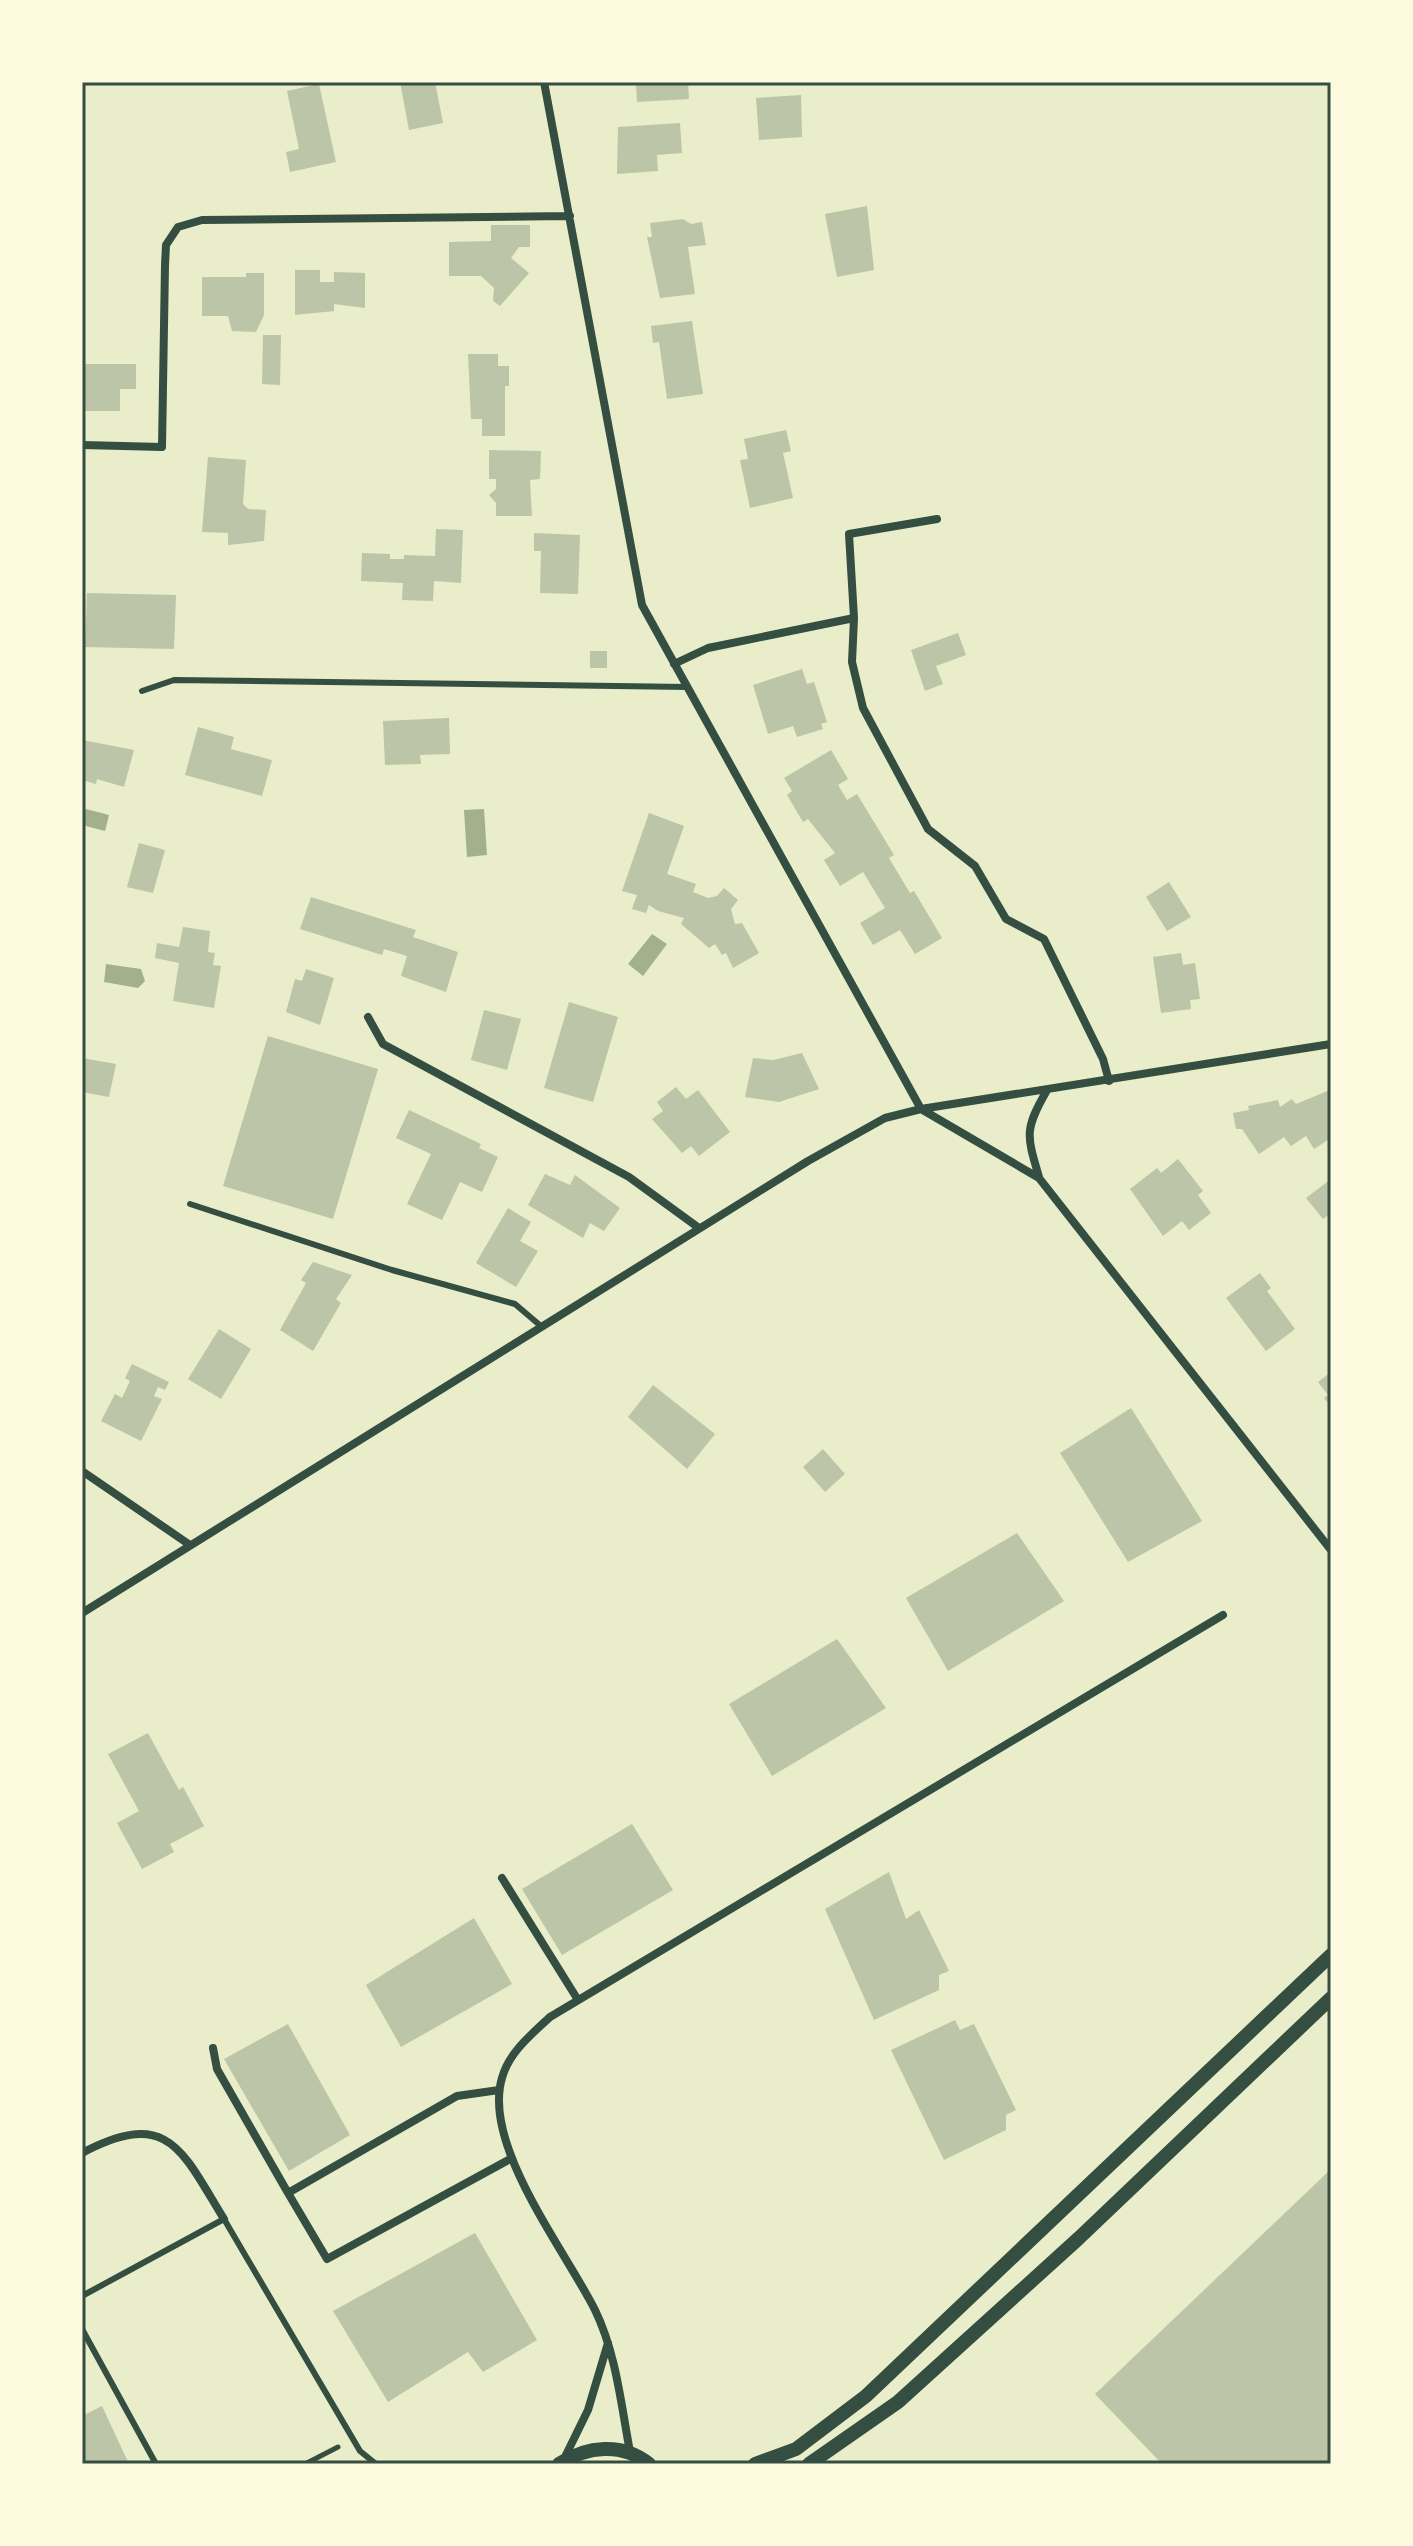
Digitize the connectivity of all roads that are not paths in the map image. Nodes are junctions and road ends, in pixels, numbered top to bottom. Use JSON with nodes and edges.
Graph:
{"nodes":[{"id":1,"x":544,"y":82,"type":"edge"},
{"id":2,"x":570,"y":216,"type":"junction"},
{"id":3,"x":82,"y":445,"type":"edge"},
{"id":4,"x":937,"y":519,"type":"dead end"},
{"id":5,"x":854,"y":618,"type":"junction"},
{"id":6,"x":674,"y":664,"type":"junction"},
{"id":7,"x":687,"y":687,"type":"junction"},
{"id":8,"x":142,"y":691,"type":"dead end"},
{"id":9,"x":368,"y":1017,"type":"dead end"},
{"id":10,"x":1331,"y":1044,"type":"edge"},
{"id":11,"x":1109,"y":1081,"type":"junction"},
{"id":12,"x":1046,"y":1092,"type":"junction"},
{"id":13,"x":921,"y":1109,"type":"junction"},
{"id":14,"x":1039,"y":1178,"type":"junction"},
{"id":15,"x":190,"y":1204,"type":"dead end"},
{"id":16,"x":699,"y":1228,"type":"junction"},
{"id":17,"x":542,"y":1327,"type":"junction"},
{"id":18,"x":82,"y":1471,"type":"edge"},
{"id":19,"x":190,"y":1545,"type":"junction"},
{"id":20,"x":1331,"y":1550,"type":"edge"},
{"id":21,"x":82,"y":1613,"type":"edge"},
{"id":22,"x":1223,"y":1615,"type":"dead end"},
{"id":23,"x":502,"y":1878,"type":"dead end"},
{"id":24,"x":1331,"y":1955,"type":"edge"},
{"id":25,"x":1331,"y":1998,"type":"edge"},
{"id":26,"x":578,"y":2000,"type":"junction"},
{"id":27,"x":213,"y":2048,"type":"dead end"},
{"id":28,"x":499,"y":2090,"type":"junction"},
{"id":29,"x":82,"y":2153,"type":"edge"},
{"id":30,"x":512,"y":2158,"type":"junction"},
{"id":31,"x":288,"y":2193,"type":"junction"},
{"id":32,"x":224,"y":2219,"type":"junction"},
{"id":33,"x":82,"y":2296,"type":"edge"},
{"id":34,"x":82,"y":2329,"type":"edge"},
{"id":35,"x":609,"y":2343,"type":"junction"},
{"id":36,"x":630,"y":2452,"type":"junction"},
{"id":37,"x":561,"y":2463,"type":"edge"},
{"id":38,"x":156,"y":2464,"type":"edge"},
{"id":39,"x":376,"y":2464,"type":"edge"},
{"id":40,"x":649,"y":2464,"type":"edge"},
{"id":41,"x":755,"y":2464,"type":"edge"},
{"id":42,"x":809,"y":2464,"type":"edge"}],
"edges":[{"from":1,"to":2,"type":"street"},
{"from":2,"to":3,"type":"street"},
{"from":2,"to":6,"type":"street"},
{"from":4,"to":5,"type":"street"},
{"from":5,"to":6,"type":"street"},
{"from":5,"to":11,"type":"street"},
{"from":6,"to":7,"type":"street"},
{"from":7,"to":8,"type":"lane"},
{"from":7,"to":13,"type":"street"},
{"from":9,"to":16,"type":"street"},
{"from":10,"to":11,"type":"street"},
{"from":11,"to":12,"type":"street"},
{"from":12,"to":13,"type":"street"},
{"from":12,"to":14,"type":"street"},
{"from":13,"to":14,"type":"street"},
{"from":13,"to":16,"type":"street"},
{"from":14,"to":20,"type":"street"},
{"from":15,"to":17,"type":"lane"},
{"from":16,"to":17,"type":"street"},
{"from":17,"to":19,"type":"street"},
{"from":18,"to":19,"type":"street"},
{"from":19,"to":21,"type":"street"},
{"from":22,"to":26,"type":"street"},
{"from":23,"to":26,"type":"street"},
{"from":24,"to":41,"type":"street"},
{"from":25,"to":42,"type":"street"},
{"from":26,"to":28,"type":"street"},
{"from":27,"to":31,"type":"street"},
{"from":28,"to":30,"type":"street"},
{"from":28,"to":31,"type":"street"},
{"from":29,"to":32,"type":"street"},
{"from":30,"to":31,"type":"street"},
{"from":30,"to":35,"type":"street"},
{"from":32,"to":33,"type":"lane"},
{"from":32,"to":39,"type":"lane"},
{"from":34,"to":38,"type":"lane"},
{"from":35,"to":36,"type":"street"},
{"from":35,"to":37,"type":"street"},
{"from":36,"to":37,"type":"street"},
{"from":36,"to":40,"type":"street"}]}
